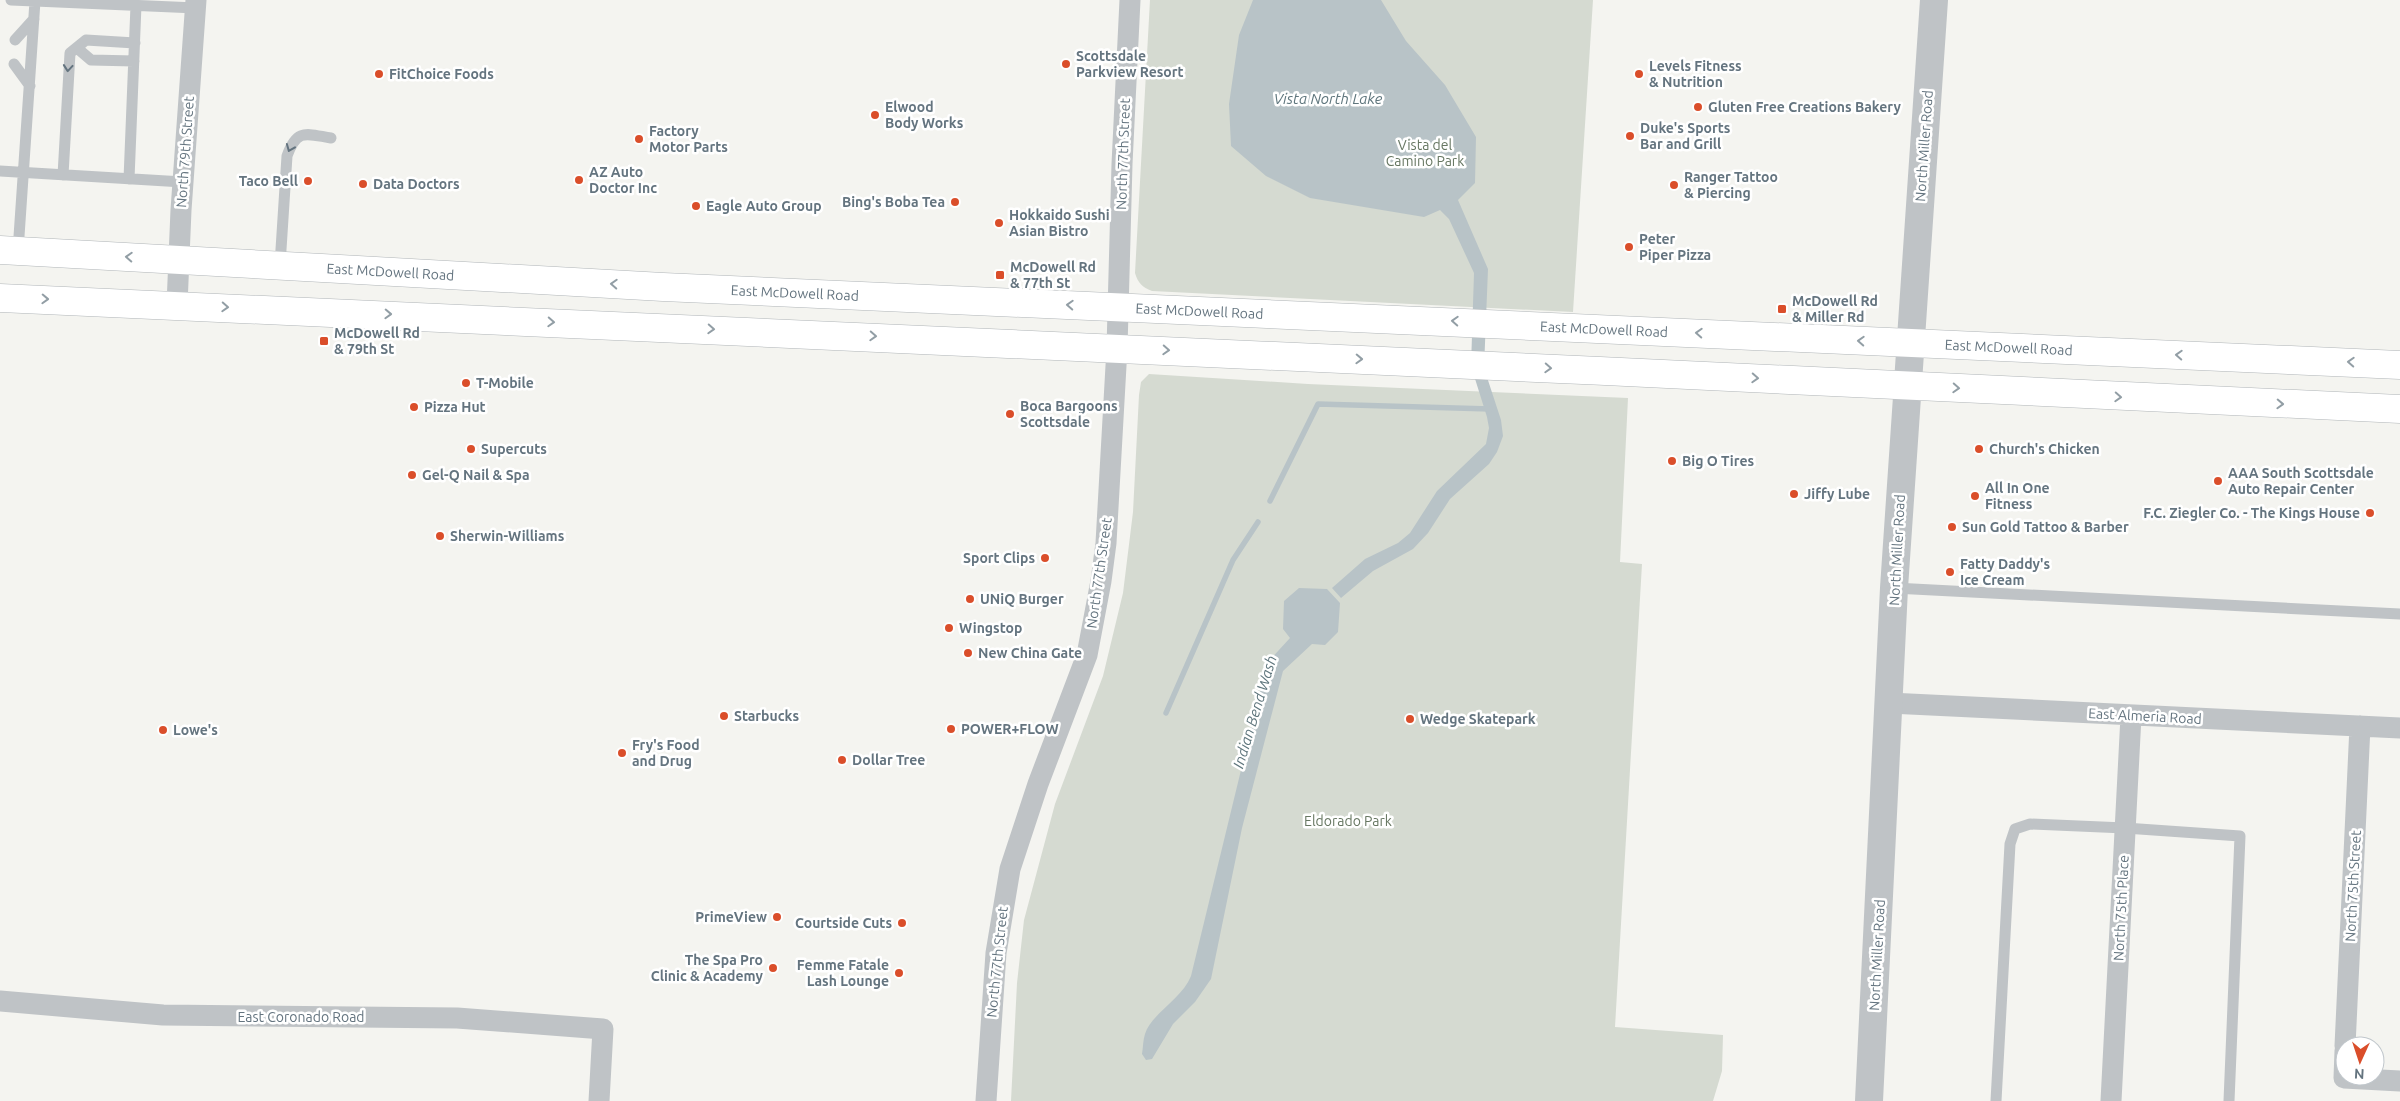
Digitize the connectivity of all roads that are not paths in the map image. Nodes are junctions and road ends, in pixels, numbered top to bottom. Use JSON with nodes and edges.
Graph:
{"nodes":[{"id":1,"x":11,"y":0,"type":"edge"},
{"id":2,"x":1130,"y":0,"type":"edge"},
{"id":3,"x":1934,"y":0,"type":"edge"},
{"id":4,"x":35,"y":1,"type":"edge"},
{"id":5,"x":196,"y":4,"type":"edge"},
{"id":6,"x":136,"y":5,"type":"junction"},
{"id":7,"x":34,"y":19,"type":"junction"},
{"id":8,"x":15,"y":40,"type":"dead end"},
{"id":9,"x":135,"y":43,"type":"junction"},
{"id":10,"x":77,"y":48,"type":"junction"},
{"id":11,"x":134,"y":61,"type":"junction"},
{"id":12,"x":14,"y":64,"type":"dead end"},
{"id":13,"x":30,"y":86,"type":"junction"},
{"id":14,"x":331,"y":138,"type":"dead end"},
{"id":15,"x":0,"y":171,"type":"edge"},
{"id":16,"x":22,"y":172,"type":"junction"},
{"id":17,"x":63,"y":175,"type":"junction"},
{"id":18,"x":129,"y":179,"type":"junction"},
{"id":19,"x":183,"y":182,"type":"junction"},
{"id":20,"x":9,"y":251,"type":"edge"},
{"id":21,"x":178,"y":259,"type":"junction"},
{"id":22,"x":280,"y":265,"type":"junction"},
{"id":23,"x":0,"y":298,"type":"edge"},
{"id":24,"x":177,"y":305,"type":"junction"},
{"id":25,"x":1118,"y":307,"type":"junction"},
{"id":26,"x":1910,"y":343,"type":"junction"},
{"id":27,"x":1118,"y":348,"type":"junction"},
{"id":28,"x":2400,"y":365,"type":"edge"},
{"id":29,"x":1907,"y":386,"type":"junction"},
{"id":30,"x":2400,"y":409,"type":"edge"},
{"id":31,"x":1894,"y":588,"type":"junction"},
{"id":32,"x":2400,"y":614,"type":"edge"},
{"id":33,"x":1890,"y":703,"type":"junction"},
{"id":34,"x":2131,"y":716,"type":"junction"},
{"id":35,"x":2360,"y":726,"type":"junction"},
{"id":36,"x":2400,"y":728,"type":"edge"},
{"id":37,"x":2125,"y":828,"type":"junction"},
{"id":38,"x":0,"y":1001,"type":"edge"},
{"id":39,"x":2345,"y":1036,"type":"edge"},
{"id":40,"x":2385,"y":1080,"type":"edge"},
{"id":41,"x":2400,"y":1081,"type":"edge"},
{"id":42,"x":599,"y":1101,"type":"edge"},
{"id":43,"x":986,"y":1101,"type":"edge"},
{"id":44,"x":1869,"y":1101,"type":"edge"},
{"id":45,"x":1996,"y":1101,"type":"edge"},
{"id":46,"x":2111,"y":1101,"type":"edge"},
{"id":47,"x":2229,"y":1101,"type":"edge"}],
"edges":[{"from":1,"to":4,"type":"lane"},
{"from":2,"to":25,"type":"street","name":"North 77th Street"},
{"from":3,"to":26,"type":"street","name":"North Miller Road"},
{"from":4,"to":6,"type":"lane"},
{"from":4,"to":7,"type":"lane"},
{"from":5,"to":6,"type":"lane"},
{"from":5,"to":19,"type":"street","name":"North 79th Street"},
{"from":6,"to":9,"type":"lane"},
{"from":7,"to":8,"type":"lane"},
{"from":7,"to":13,"type":"lane"},
{"from":9,"to":10,"type":"lane"},
{"from":9,"to":11,"type":"lane"},
{"from":10,"to":11,"type":"lane"},
{"from":10,"to":17,"type":"lane","one_way":true},
{"from":11,"to":18,"type":"lane"},
{"from":12,"to":13,"type":"lane"},
{"from":13,"to":16,"type":"lane"},
{"from":14,"to":22,"type":"lane","one_way":true},
{"from":15,"to":16,"type":"lane"},
{"from":16,"to":17,"type":"lane"},
{"from":16,"to":20,"type":"lane"},
{"from":17,"to":18,"type":"lane"},
{"from":18,"to":19,"type":"lane"},
{"from":19,"to":21,"type":"street","name":"North 79th Street"},
{"from":21,"to":20,"type":"main road","name":"East McDowell Road","one_way":true},
{"from":21,"to":22,"type":"main road","name":"East McDowell Road"},
{"from":21,"to":24,"type":"street","name":"North 79th Street"},
{"from":25,"to":22,"type":"main road","name":"East McDowell Road","one_way":true},
{"from":23,"to":24,"type":"main road","one_way":true},
{"from":24,"to":27,"type":"main road","one_way":true},
{"from":26,"to":25,"type":"main road","name":"East McDowell Road","one_way":true},
{"from":25,"to":27,"type":"street","name":"North 77th Street"},
{"from":28,"to":26,"type":"main road","name":"East McDowell Road","one_way":true},
{"from":26,"to":29,"type":"street","name":"North Miller Road"},
{"from":27,"to":29,"type":"main road","one_way":true},
{"from":27,"to":43,"type":"street","name":"North 77th Street"},
{"from":29,"to":30,"type":"main road","one_way":true},
{"from":29,"to":31,"type":"street","name":"North Miller Road"},
{"from":31,"to":32,"type":"lane"},
{"from":31,"to":33,"type":"street","name":"North Miller Road"},
{"from":33,"to":34,"type":"street","name":"East Almeria Road"},
{"from":33,"to":44,"type":"street","name":"North Miller Road"},
{"from":34,"to":35,"type":"street","name":"East Almeria Road"},
{"from":34,"to":37,"type":"street","name":"North 75th Place"},
{"from":35,"to":36,"type":"street","name":"East Almeria Road"},
{"from":35,"to":39,"type":"street","name":"North 75th Street"},
{"from":37,"to":45,"type":"lane"},
{"from":37,"to":46,"type":"street","name":"North 75th Place"},
{"from":37,"to":47,"type":"lane"},
{"from":38,"to":42,"type":"street","name":"East Coronado Road"},
{"from":40,"to":41,"type":"street"}]}
